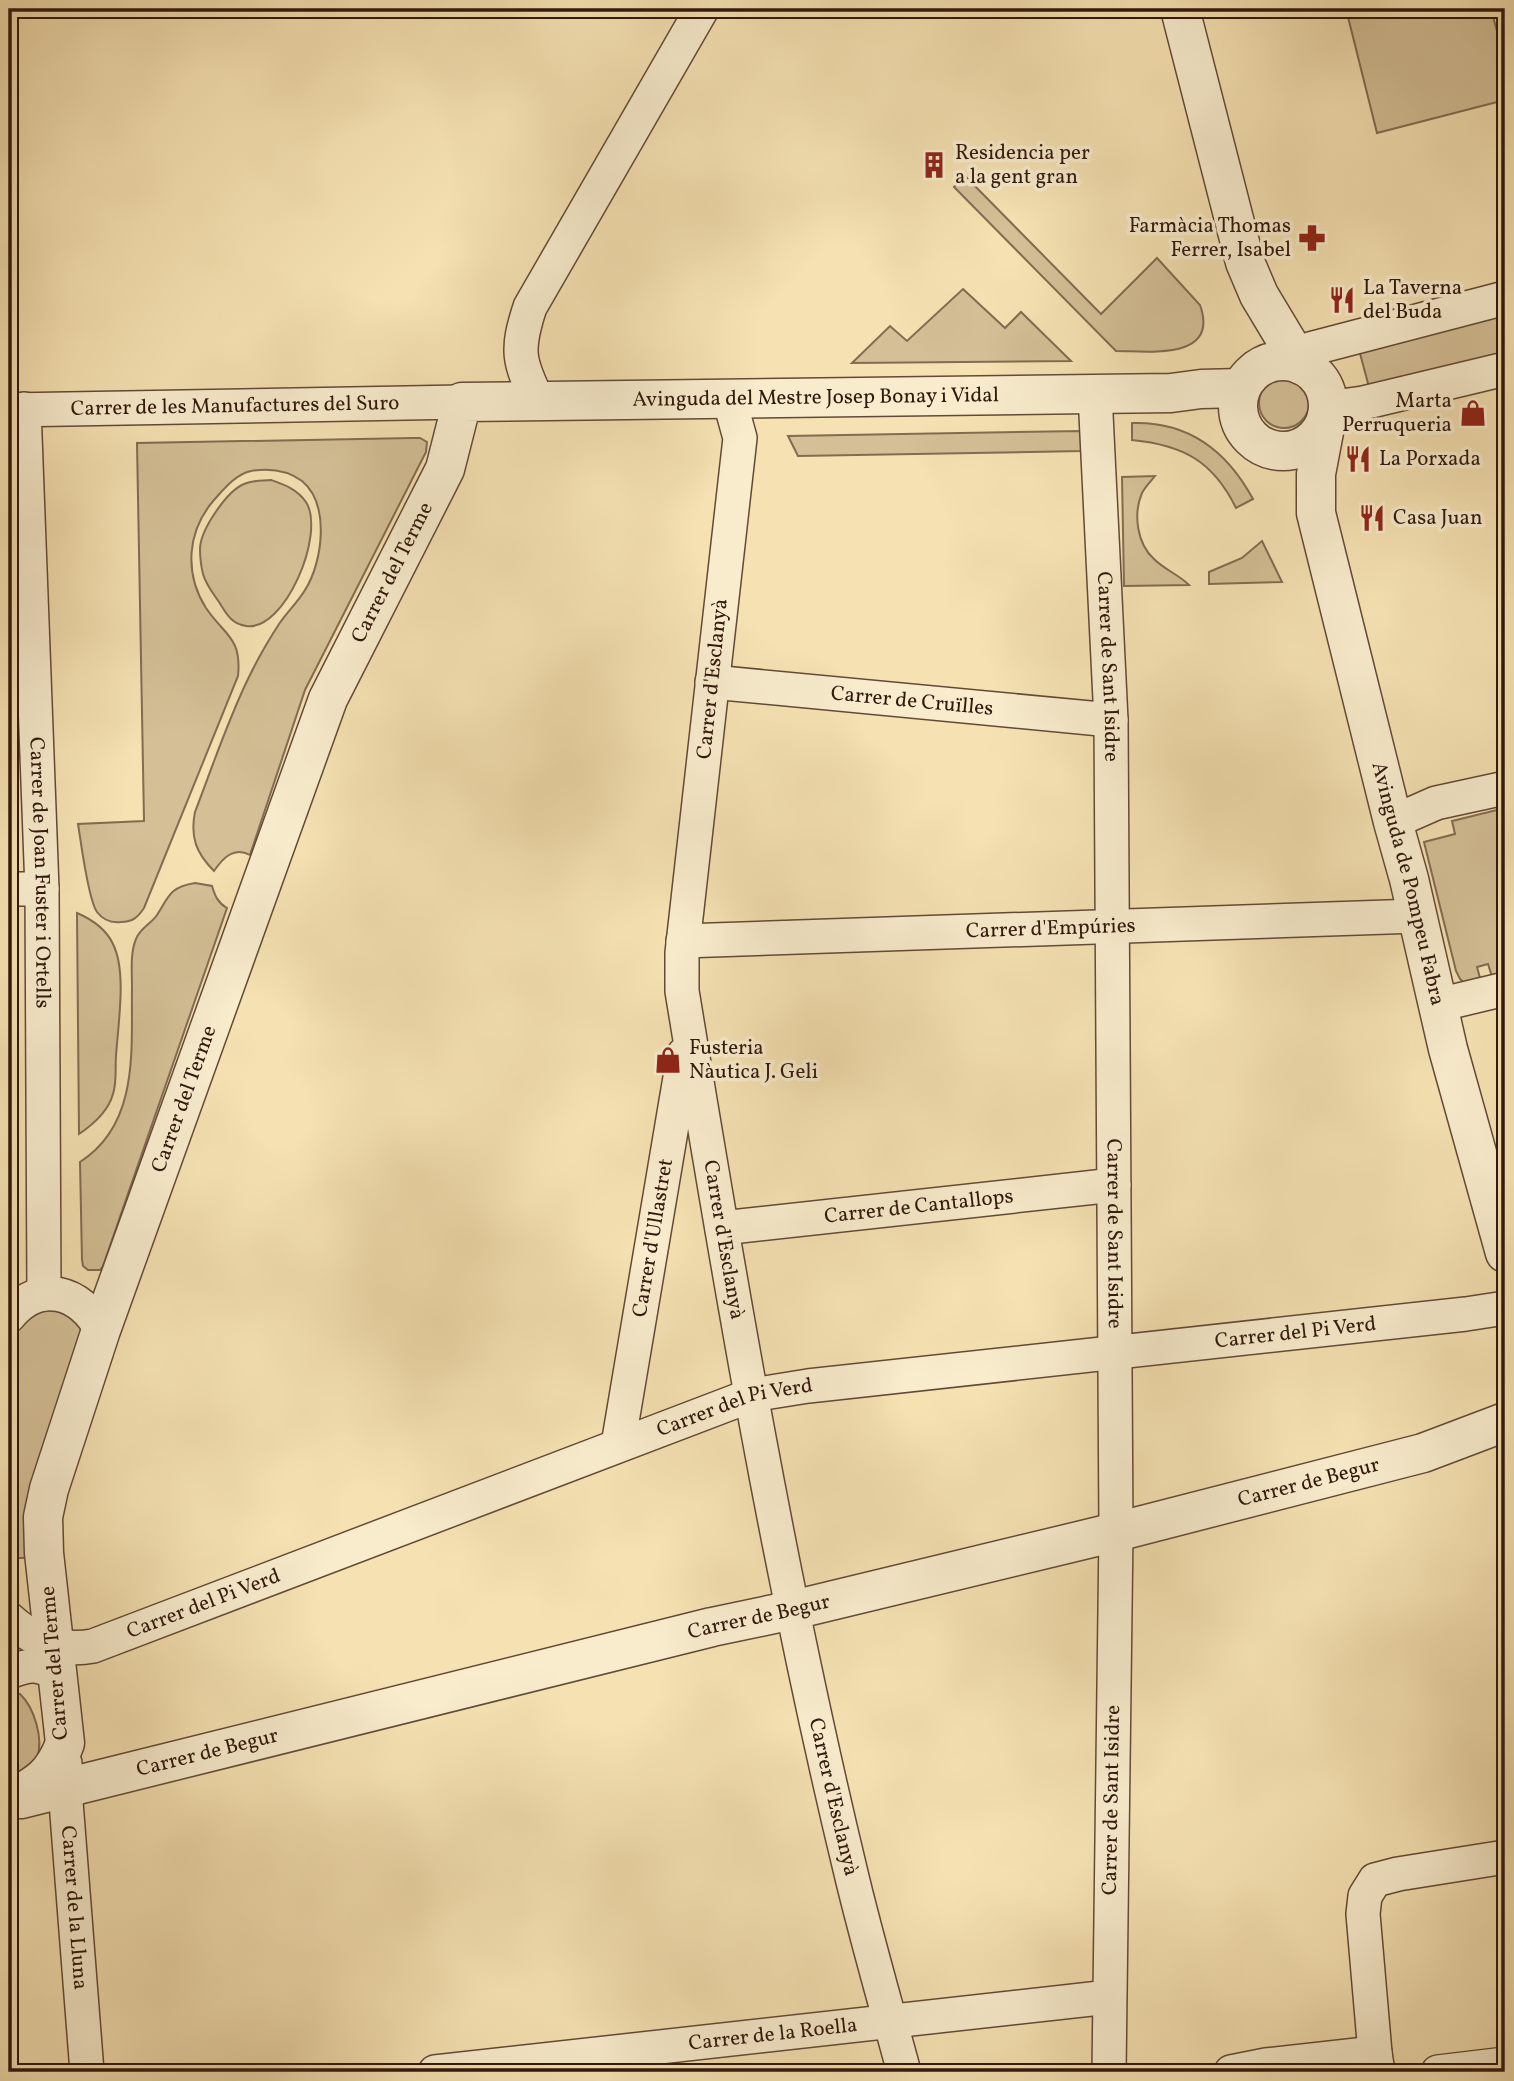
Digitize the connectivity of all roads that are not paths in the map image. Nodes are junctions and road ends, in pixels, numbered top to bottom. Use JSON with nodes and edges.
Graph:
{"nodes":[{"id":1,"x":702,"y":9,"type":"edge"},
{"id":2,"x":1180,"y":9,"type":"edge"},
{"id":3,"x":1259,"y":295,"type":"junction"},
{"id":4,"x":1505,"y":298,"type":"edge"},
{"id":5,"x":1305,"y":367,"type":"junction"},
{"id":6,"x":1505,"y":369,"type":"edge"},
{"id":7,"x":1246,"y":381,"type":"junction"},
{"id":8,"x":1171,"y":393,"type":"junction"},
{"id":9,"x":1095,"y":394,"type":"junction"},
{"id":10,"x":729,"y":398,"type":"junction"},
{"id":11,"x":538,"y":401,"type":"junction"},
{"id":12,"x":461,"y":402,"type":"junction"},
{"id":13,"x":17,"y":409,"type":"edge"},
{"id":14,"x":1327,"y":412,"type":"junction"},
{"id":15,"x":1260,"y":442,"type":"junction"},
{"id":16,"x":1316,"y":513,"type":"junction"},
{"id":17,"x":712,"y":682,"type":"junction"},
{"id":18,"x":1111,"y":720,"type":"junction"},
{"id":19,"x":1505,"y":788,"type":"edge"},
{"id":20,"x":1392,"y":822,"type":"junction"},
{"id":21,"x":9,"y":889,"type":"edge"},
{"id":22,"x":42,"y":889,"type":"junction"},
{"id":23,"x":1417,"y":916,"type":"junction"},
{"id":24,"x":1112,"y":927,"type":"junction"},
{"id":25,"x":683,"y":941,"type":"junction"},
{"id":26,"x":1505,"y":989,"type":"edge"},
{"id":27,"x":1438,"y":1005,"type":"junction"},
{"id":28,"x":688,"y":1031,"type":"junction"},
{"id":29,"x":1114,"y":1185,"type":"junction"},
{"id":30,"x":723,"y":1228,"type":"junction"},
{"id":31,"x":1505,"y":1253,"type":"edge"},
{"id":32,"x":44,"y":1294,"type":"junction"},
{"id":33,"x":1505,"y":1308,"type":"edge"},
{"id":34,"x":10,"y":1312,"type":"edge"},
{"id":35,"x":101,"y":1330,"type":"junction"},
{"id":36,"x":1116,"y":1353,"type":"junction"},
{"id":37,"x":752,"y":1395,"type":"junction"},
{"id":38,"x":1505,"y":1422,"type":"edge"},
{"id":39,"x":618,"y":1445,"type":"junction"},
{"id":40,"x":1116,"y":1532,"type":"junction"},
{"id":41,"x":793,"y":1610,"type":"junction"},
{"id":42,"x":9,"y":1619,"type":"edge"},
{"id":43,"x":56,"y":1660,"type":"junction"},
{"id":44,"x":9,"y":1672,"type":"edge"},
{"id":45,"x":65,"y":1743,"type":"junction"},
{"id":46,"x":65,"y":1789,"type":"junction"},
{"id":47,"x":9,"y":1801,"type":"edge"},
{"id":48,"x":1505,"y":1857,"type":"edge"},
{"id":49,"x":1109,"y":1997,"type":"junction"},
{"id":50,"x":890,"y":2021,"type":"junction"},
{"id":51,"x":1377,"y":2063,"type":"edge"},
{"id":52,"x":1505,"y":2064,"type":"edge"},
{"id":53,"x":87,"y":2072,"type":"edge"},
{"id":54,"x":435,"y":2072,"type":"edge"},
{"id":55,"x":905,"y":2072,"type":"edge"},
{"id":56,"x":1109,"y":2072,"type":"edge"},
{"id":57,"x":1231,"y":2072,"type":"edge"},
{"id":58,"x":1438,"y":2072,"type":"edge"}],
"edges":[{"from":1,"to":11,"type":"street"},
{"from":2,"to":3,"type":"street"},
{"from":3,"to":5,"type":"street"},
{"from":3,"to":7,"type":"street"},
{"from":4,"to":5,"type":"street"},
{"from":5,"to":7,"type":"street"},
{"from":5,"to":14,"type":"street"},
{"from":6,"to":14,"type":"street"},
{"from":7,"to":8,"type":"street","name":"Avinguda del Mestre Josep Bonay i Vidal"},
{"from":7,"to":15,"type":"street"},
{"from":8,"to":9,"type":"street","name":"Avinguda del Mestre Josep Bonay i Vidal"},
{"from":8,"to":15,"type":"street","name":"Avinguda del Mestre Josep Bonay i Vidal"},
{"from":9,"to":10,"type":"street","name":"Avinguda del Mestre Josep Bonay i Vidal"},
{"from":9,"to":18,"type":"street","name":"Carrer de Sant Isidre"},
{"from":10,"to":11,"type":"street","name":"Avinguda del Mestre Josep Bonay i Vidal"},
{"from":10,"to":17,"type":"street","name":"Carrer d'Esclanyà"},
{"from":11,"to":12,"type":"street","name":"Avinguda del Mestre Josep Bonay i Vidal"},
{"from":12,"to":13,"type":"street","name":"Carrer de les Manufactures del Suro"},
{"from":12,"to":35,"type":"street","name":"Carrer del Terme"},
{"from":13,"to":22,"type":"street","name":"Carrer de Joan Fuster i Ortells"},
{"from":14,"to":15,"type":"street"},
{"from":14,"to":16,"type":"street","name":"Avinguda de Pompeu Fabra"},
{"from":15,"to":16,"type":"street","name":"Avinguda de Pompeu Fabra"},
{"from":16,"to":20,"type":"street","name":"Avinguda de Pompeu Fabra"},
{"from":17,"to":18,"type":"street","name":"Carrer de Cruïlles"},
{"from":17,"to":25,"type":"street","name":"Carrer d'Esclanyà"},
{"from":18,"to":24,"type":"street","name":"Carrer de Sant Isidre"},
{"from":19,"to":20,"type":"street"},
{"from":20,"to":23,"type":"street","name":"Avinguda de Pompeu Fabra"},
{"from":21,"to":22,"type":"street"},
{"from":22,"to":32,"type":"street","name":"Carrer de Joan Fuster i Ortells"},
{"from":23,"to":24,"type":"street","name":"Carrer d'Empúries"},
{"from":23,"to":27,"type":"street","name":"Avinguda de Pompeu Fabra"},
{"from":24,"to":25,"type":"street","name":"Carrer d'Empúries"},
{"from":24,"to":29,"type":"street","name":"Carrer de Sant Isidre"},
{"from":25,"to":28,"type":"street","name":"Carrer d'Esclanyà"},
{"from":26,"to":27,"type":"street"},
{"from":27,"to":31,"type":"street","name":"Avinguda de Pompeu Fabra"},
{"from":28,"to":30,"type":"street","name":"Carrer d'Esclanyà"},
{"from":28,"to":39,"type":"street","name":"Carrer d'Ullastret"},
{"from":29,"to":30,"type":"street","name":"Carrer de Cantallops"},
{"from":29,"to":36,"type":"street","name":"Carrer de Sant Isidre"},
{"from":30,"to":37,"type":"street","name":"Carrer d'Esclanyà"},
{"from":32,"to":34,"type":"street"},
{"from":32,"to":35,"type":"street"},
{"from":33,"to":36,"type":"street","name":"Carrer del Pi Verd"},
{"from":35,"to":43,"type":"street","name":"Carrer del Terme"},
{"from":36,"to":37,"type":"street","name":"Carrer del Pi Verd"},
{"from":36,"to":40,"type":"street","name":"Carrer de Sant Isidre"},
{"from":37,"to":39,"type":"street","name":"Carrer del Pi Verd"},
{"from":37,"to":41,"type":"street","name":"Carrer d'Esclanyà"},
{"from":38,"to":40,"type":"street","name":"Carrer de Begur"},
{"from":39,"to":43,"type":"street","name":"Carrer del Pi Verd"},
{"from":40,"to":41,"type":"street","name":"Carrer de Begur"},
{"from":40,"to":49,"type":"street","name":"Carrer de Sant Isidre"},
{"from":41,"to":46,"type":"street","name":"Carrer de Begur"},
{"from":41,"to":50,"type":"street","name":"Carrer d'Esclanyà"},
{"from":42,"to":43,"type":"street","name":"Carrer del Pi Verd"},
{"from":43,"to":44,"type":"street"},
{"from":43,"to":45,"type":"street","name":"Carrer del Terme"},
{"from":45,"to":46,"type":"street","name":"Carrer de la Lluna"},
{"from":45,"to":47,"type":"street","name":"Carrer del Terme"},
{"from":46,"to":47,"type":"street","name":"Carrer de Begur"},
{"from":46,"to":53,"type":"street","name":"Carrer de la Lluna"},
{"from":48,"to":51,"type":"street"},
{"from":49,"to":50,"type":"street","name":"Carrer de la Roella"},
{"from":49,"to":56,"type":"street","name":"Carrer de Sant Isidre"},
{"from":50,"to":54,"type":"street","name":"Carrer de la Roella"},
{"from":50,"to":55,"type":"street","name":"Carrer d'Esclanyà"},
{"from":51,"to":57,"type":"street"},
{"from":52,"to":58,"type":"street"}]}
